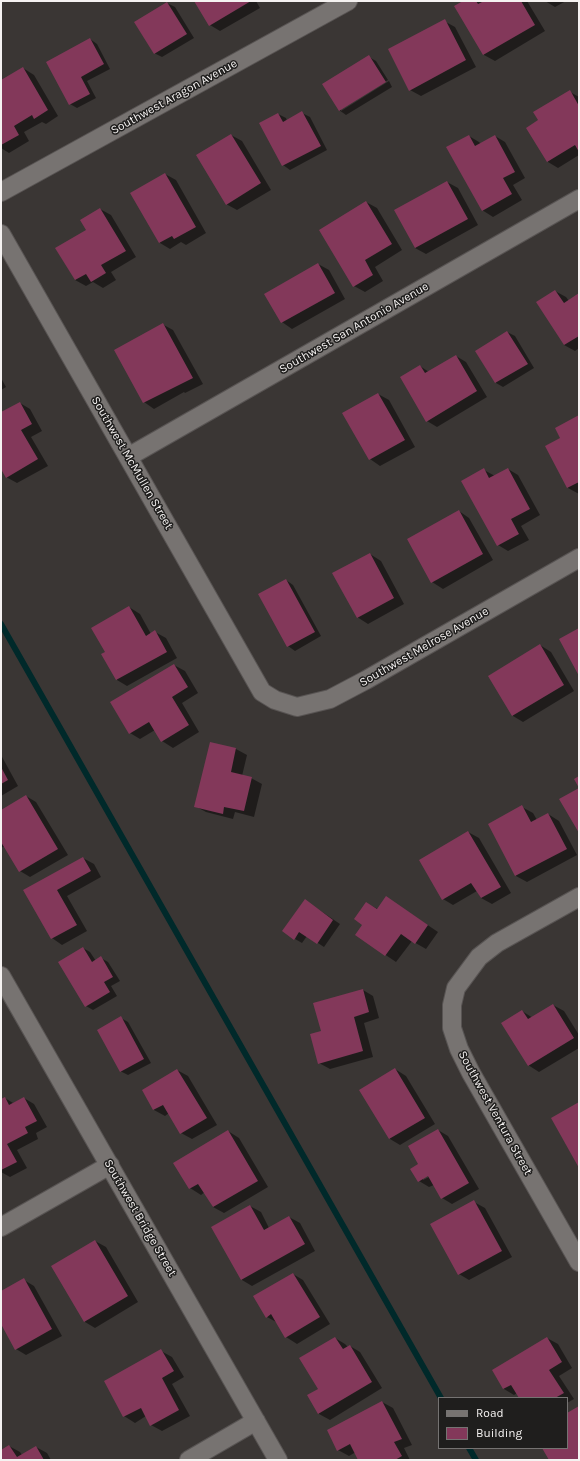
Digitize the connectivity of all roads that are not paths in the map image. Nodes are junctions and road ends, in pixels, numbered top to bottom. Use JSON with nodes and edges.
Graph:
{"nodes":[{"id":1,"x":348,"y":1,"type":"edge"},
{"id":2,"x":1,"y":192,"type":"edge"},
{"id":3,"x":579,"y":199,"type":"edge"},
{"id":4,"x":1,"y":234,"type":"edge"},
{"id":5,"x":128,"y":457,"type":"junction"},
{"id":6,"x":579,"y":558,"type":"edge"},
{"id":7,"x":262,"y":692,"type":"joint"},
{"id":8,"x":579,"y":897,"type":"edge"},
{"id":9,"x":1,"y":976,"type":"edge"},
{"id":10,"x":110,"y":1165,"type":"junction"},
{"id":11,"x":1,"y":1227,"type":"edge"},
{"id":12,"x":576,"y":1251,"type":"edge"},
{"id":13,"x":256,"y":1421,"type":"junction"},
{"id":14,"x":189,"y":1460,"type":"edge"},
{"id":15,"x":278,"y":1460,"type":"edge"}],
"edges":[{"from":1,"to":2,"type":"street","name":"Southwest Aragon Avenue"},
{"from":3,"to":5,"type":"street","name":"Southwest San Antonio Avenue"},
{"from":4,"to":5,"type":"street","name":"Southwest McMullen Street"},
{"from":5,"to":7,"type":"street","name":"Southwest McMullen Street"},
{"from":6,"to":7,"type":"street","name":"Southwest Melrose Avenue"},
{"from":8,"to":12,"type":"street","name":"Southwest Ventura Street"},
{"from":9,"to":10,"type":"street","name":"Southwest Bridge Street"},
{"from":10,"to":11,"type":"street"},
{"from":10,"to":13,"type":"street","name":"Southwest Bridge Street"},
{"from":13,"to":14,"type":"street"},
{"from":13,"to":15,"type":"street","name":"Southwest Bridge Street"}]}
